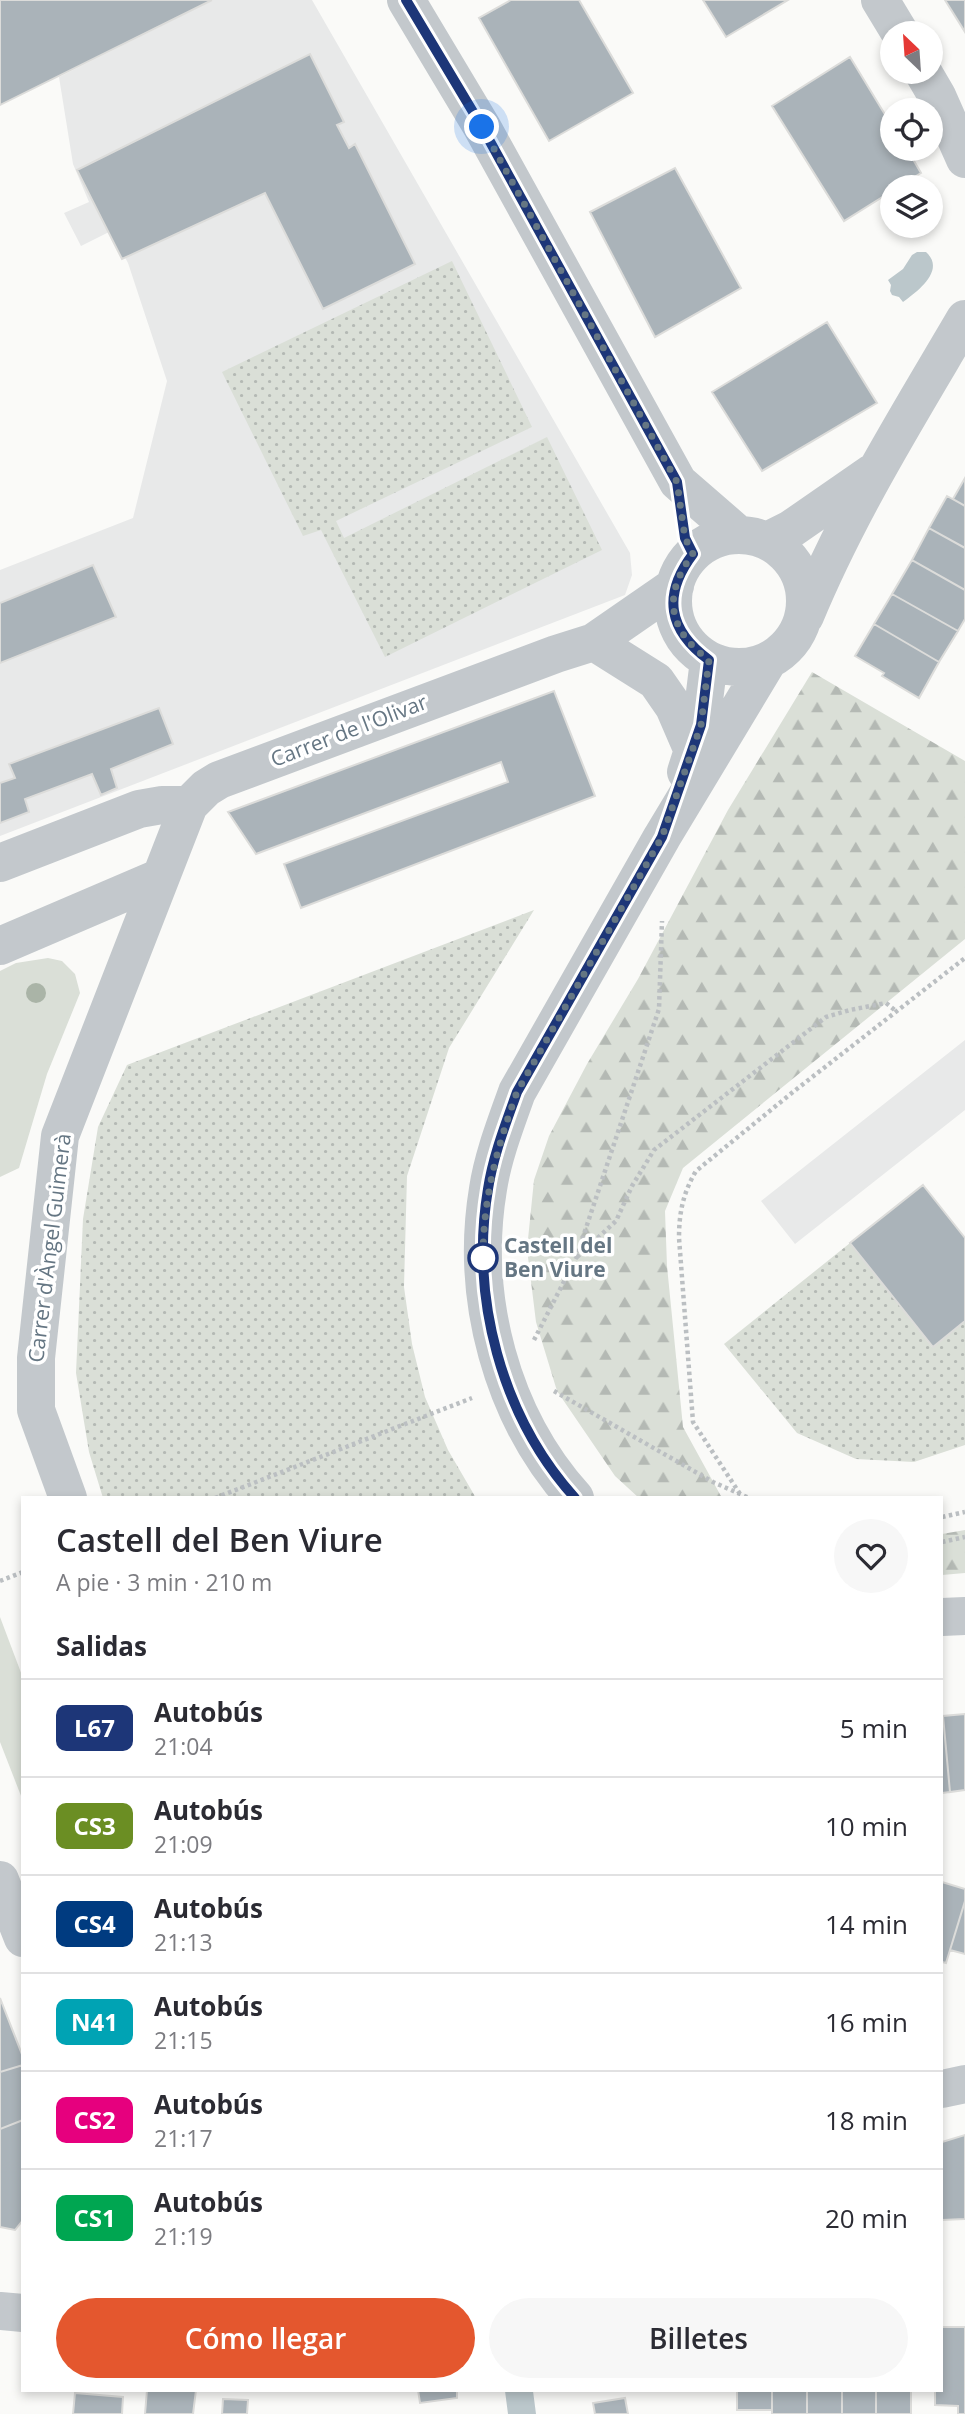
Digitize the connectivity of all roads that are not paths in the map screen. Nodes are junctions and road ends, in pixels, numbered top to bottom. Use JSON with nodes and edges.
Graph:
{"nodes":[{"id":1,"x":406,"y":0,"type":"edge"},
{"id":2,"x":880,"y":0,"type":"edge"},
{"id":3,"x":893,"y":21,"type":"edge"},
{"id":4,"x":942,"y":95,"type":"edge"},
{"id":5,"x":965,"y":159,"type":"edge"},
{"id":6,"x":965,"y":319,"type":"edge"},
{"id":7,"x":877,"y":470,"type":"junction"},
{"id":8,"x":677,"y":482,"type":"junction"},
{"id":9,"x":753,"y":538,"type":"junction"},
{"id":10,"x":684,"y":570,"type":"junction"},
{"id":11,"x":805,"y":616,"type":"junction"},
{"id":12,"x":594,"y":642,"type":"junction"},
{"id":13,"x":701,"y":655,"type":"junction"},
{"id":14,"x":768,"y":661,"type":"junction"},
{"id":15,"x":693,"y":751,"type":"junction"},
{"id":16,"x":189,"y":805,"type":"junction"},
{"id":17,"x":110,"y":820,"type":"junction"},
{"id":18,"x":662,"y":837,"type":"junction"},
{"id":19,"x":0,"y":863,"type":"edge"},
{"id":20,"x":165,"y":864,"type":"junction"},
{"id":21,"x":0,"y":946,"type":"edge"},
{"id":22,"x":67,"y":1496,"type":"edge"},
{"id":23,"x":573,"y":1496,"type":"edge"},
{"id":24,"x":965,"y":1616,"type":"edge"},
{"id":25,"x":943,"y":1617,"type":"edge"},
{"id":26,"x":0,"y":1880,"type":"edge"},
{"id":27,"x":21,"y":1933,"type":"edge"},
{"id":28,"x":965,"y":2084,"type":"edge"},
{"id":29,"x":943,"y":2089,"type":"edge"},
{"id":30,"x":0,"y":2311,"type":"edge"},
{"id":31,"x":21,"y":2314,"type":"edge"}],
"edges":[{"from":1,"to":8,"type":"street"},
{"from":2,"to":3,"type":"street"},
{"from":4,"to":5,"type":"street"},
{"from":6,"to":7,"type":"street"},
{"from":7,"to":9,"type":"street"},
{"from":7,"to":11,"type":"street"},
{"from":8,"to":9,"type":"street"},
{"from":8,"to":10,"type":"street"},
{"from":9,"to":10,"type":"street"},
{"from":9,"to":11,"type":"street"},
{"from":10,"to":12,"type":"street","name":"Carrer de l'Olivar"},
{"from":10,"to":13,"type":"street"},
{"from":11,"to":14,"type":"street"},
{"from":12,"to":13,"type":"street","name":"Carrer de l'Olivar"},
{"from":12,"to":15,"type":"street"},
{"from":12,"to":16,"type":"street","name":"Carrer de l'Olivar"},
{"from":13,"to":14,"type":"street"},
{"from":13,"to":15,"type":"street"},
{"from":14,"to":18,"type":"street"},
{"from":15,"to":18,"type":"street"},
{"from":16,"to":17,"type":"street"},
{"from":16,"to":20,"type":"street","name":"Carrer d'Àngel Guimerà"},
{"from":17,"to":19,"type":"street"},
{"from":17,"to":20,"type":"street"},
{"from":18,"to":23,"type":"street"},
{"from":20,"to":21,"type":"street"},
{"from":20,"to":22,"type":"street","name":"Carrer d'Àngel Guimerà"},
{"from":24,"to":25,"type":"street"},
{"from":26,"to":27,"type":"street"},
{"from":28,"to":29,"type":"street"},
{"from":30,"to":31,"type":"street"}]}
